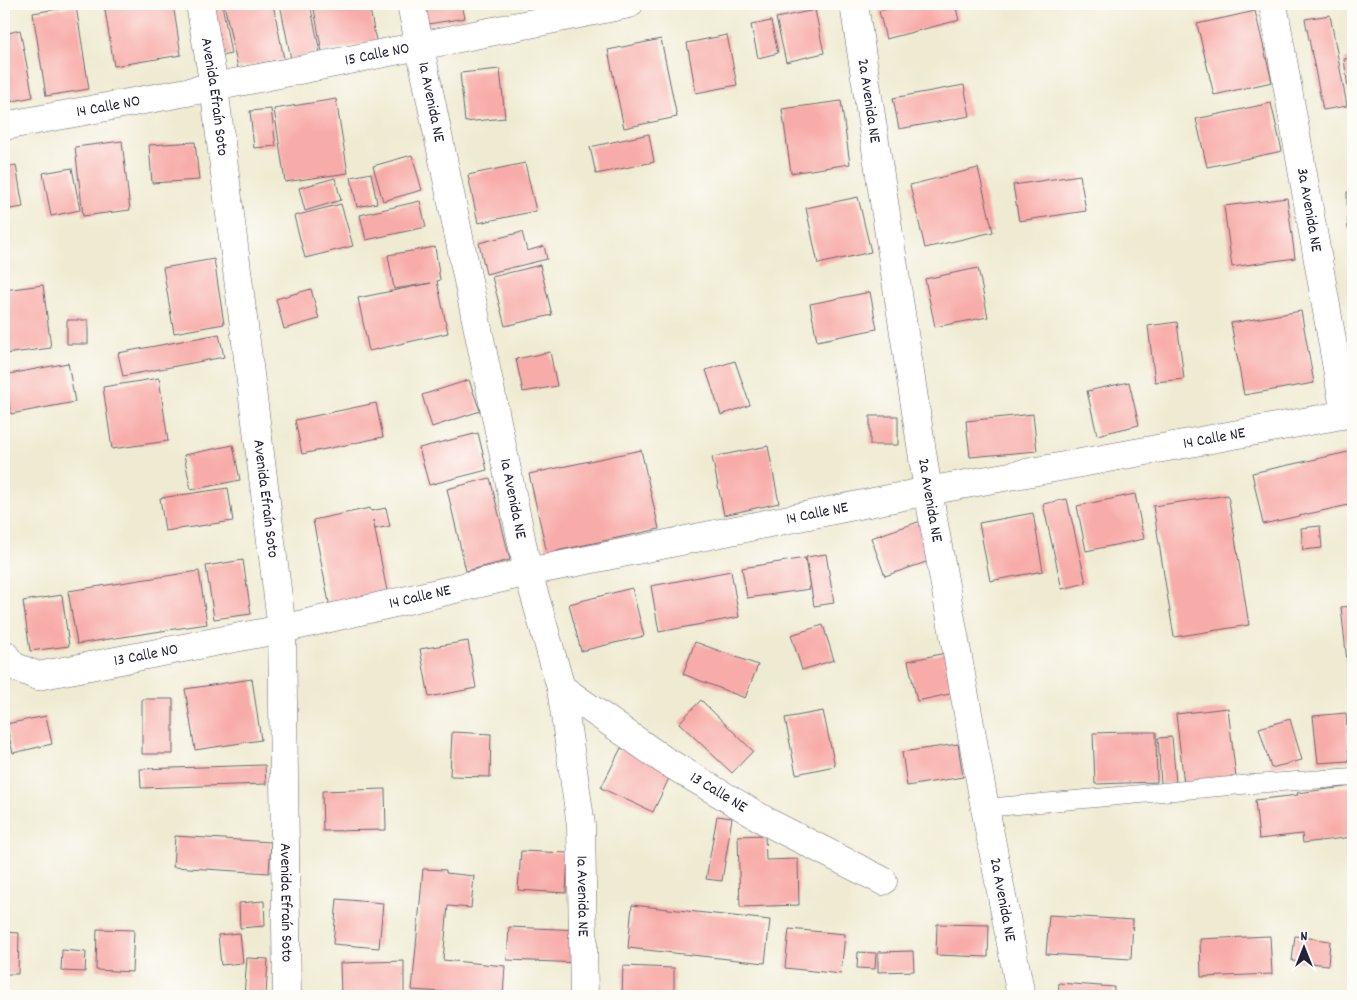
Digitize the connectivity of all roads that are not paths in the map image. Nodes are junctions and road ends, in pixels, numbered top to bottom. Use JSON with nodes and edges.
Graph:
{"nodes":[{"id":1,"x":200,"y":4,"type":"edge"},
{"id":2,"x":411,"y":4,"type":"edge"},
{"id":3,"x":629,"y":4,"type":"edge"},
{"id":4,"x":854,"y":4,"type":"edge"},
{"id":5,"x":1273,"y":4,"type":"edge"},
{"id":6,"x":420,"y":44,"type":"junction"},
{"id":7,"x":214,"y":87,"type":"junction"},
{"id":8,"x":4,"y":126,"type":"edge"},
{"id":9,"x":1349,"y":414,"type":"edge"},
{"id":10,"x":928,"y":491,"type":"junction"},
{"id":11,"x":528,"y":572,"type":"junction"},
{"id":12,"x":282,"y":629,"type":"junction"},
{"id":13,"x":8,"y":660,"type":"edge"},
{"id":14,"x":561,"y":688,"type":"junction"},
{"id":15,"x":1353,"y":778,"type":"edge"},
{"id":16,"x":985,"y":808,"type":"junction"},
{"id":17,"x":883,"y":881,"type":"dead end"},
{"id":18,"x":287,"y":996,"type":"edge"},
{"id":19,"x":584,"y":996,"type":"edge"},
{"id":20,"x":1021,"y":996,"type":"edge"}],
"edges":[{"from":1,"to":7,"type":"street","name":"Avenida Efraín Soto"},
{"from":2,"to":6,"type":"street","name":"1a Avenida NE"},
{"from":3,"to":6,"type":"street","name":"15 Calle NO"},
{"from":4,"to":10,"type":"street","name":"2a Avenida NE"},
{"from":5,"to":9,"type":"street","name":"3a Avenida NE"},
{"from":6,"to":7,"type":"street","name":"15 Calle NO"},
{"from":6,"to":11,"type":"street","name":"1a Avenida NE"},
{"from":7,"to":8,"type":"street","name":"14 Calle NO"},
{"from":7,"to":12,"type":"street","name":"Avenida Efraín Soto"},
{"from":9,"to":10,"type":"street","name":"14 Calle NE"},
{"from":10,"to":11,"type":"street","name":"14 Calle NE"},
{"from":10,"to":16,"type":"street","name":"2a Avenida NE"},
{"from":11,"to":12,"type":"street","name":"14 Calle NE"},
{"from":11,"to":14,"type":"street","name":"1a Avenida NE"},
{"from":12,"to":13,"type":"street","name":"13 Calle NO"},
{"from":12,"to":18,"type":"street","name":"Avenida Efraín Soto"},
{"from":14,"to":17,"type":"street","name":"13 Calle NE"},
{"from":14,"to":19,"type":"street","name":"1a Avenida NE"},
{"from":15,"to":16,"type":"lane"},
{"from":16,"to":20,"type":"street","name":"2a Avenida NE"}]}
